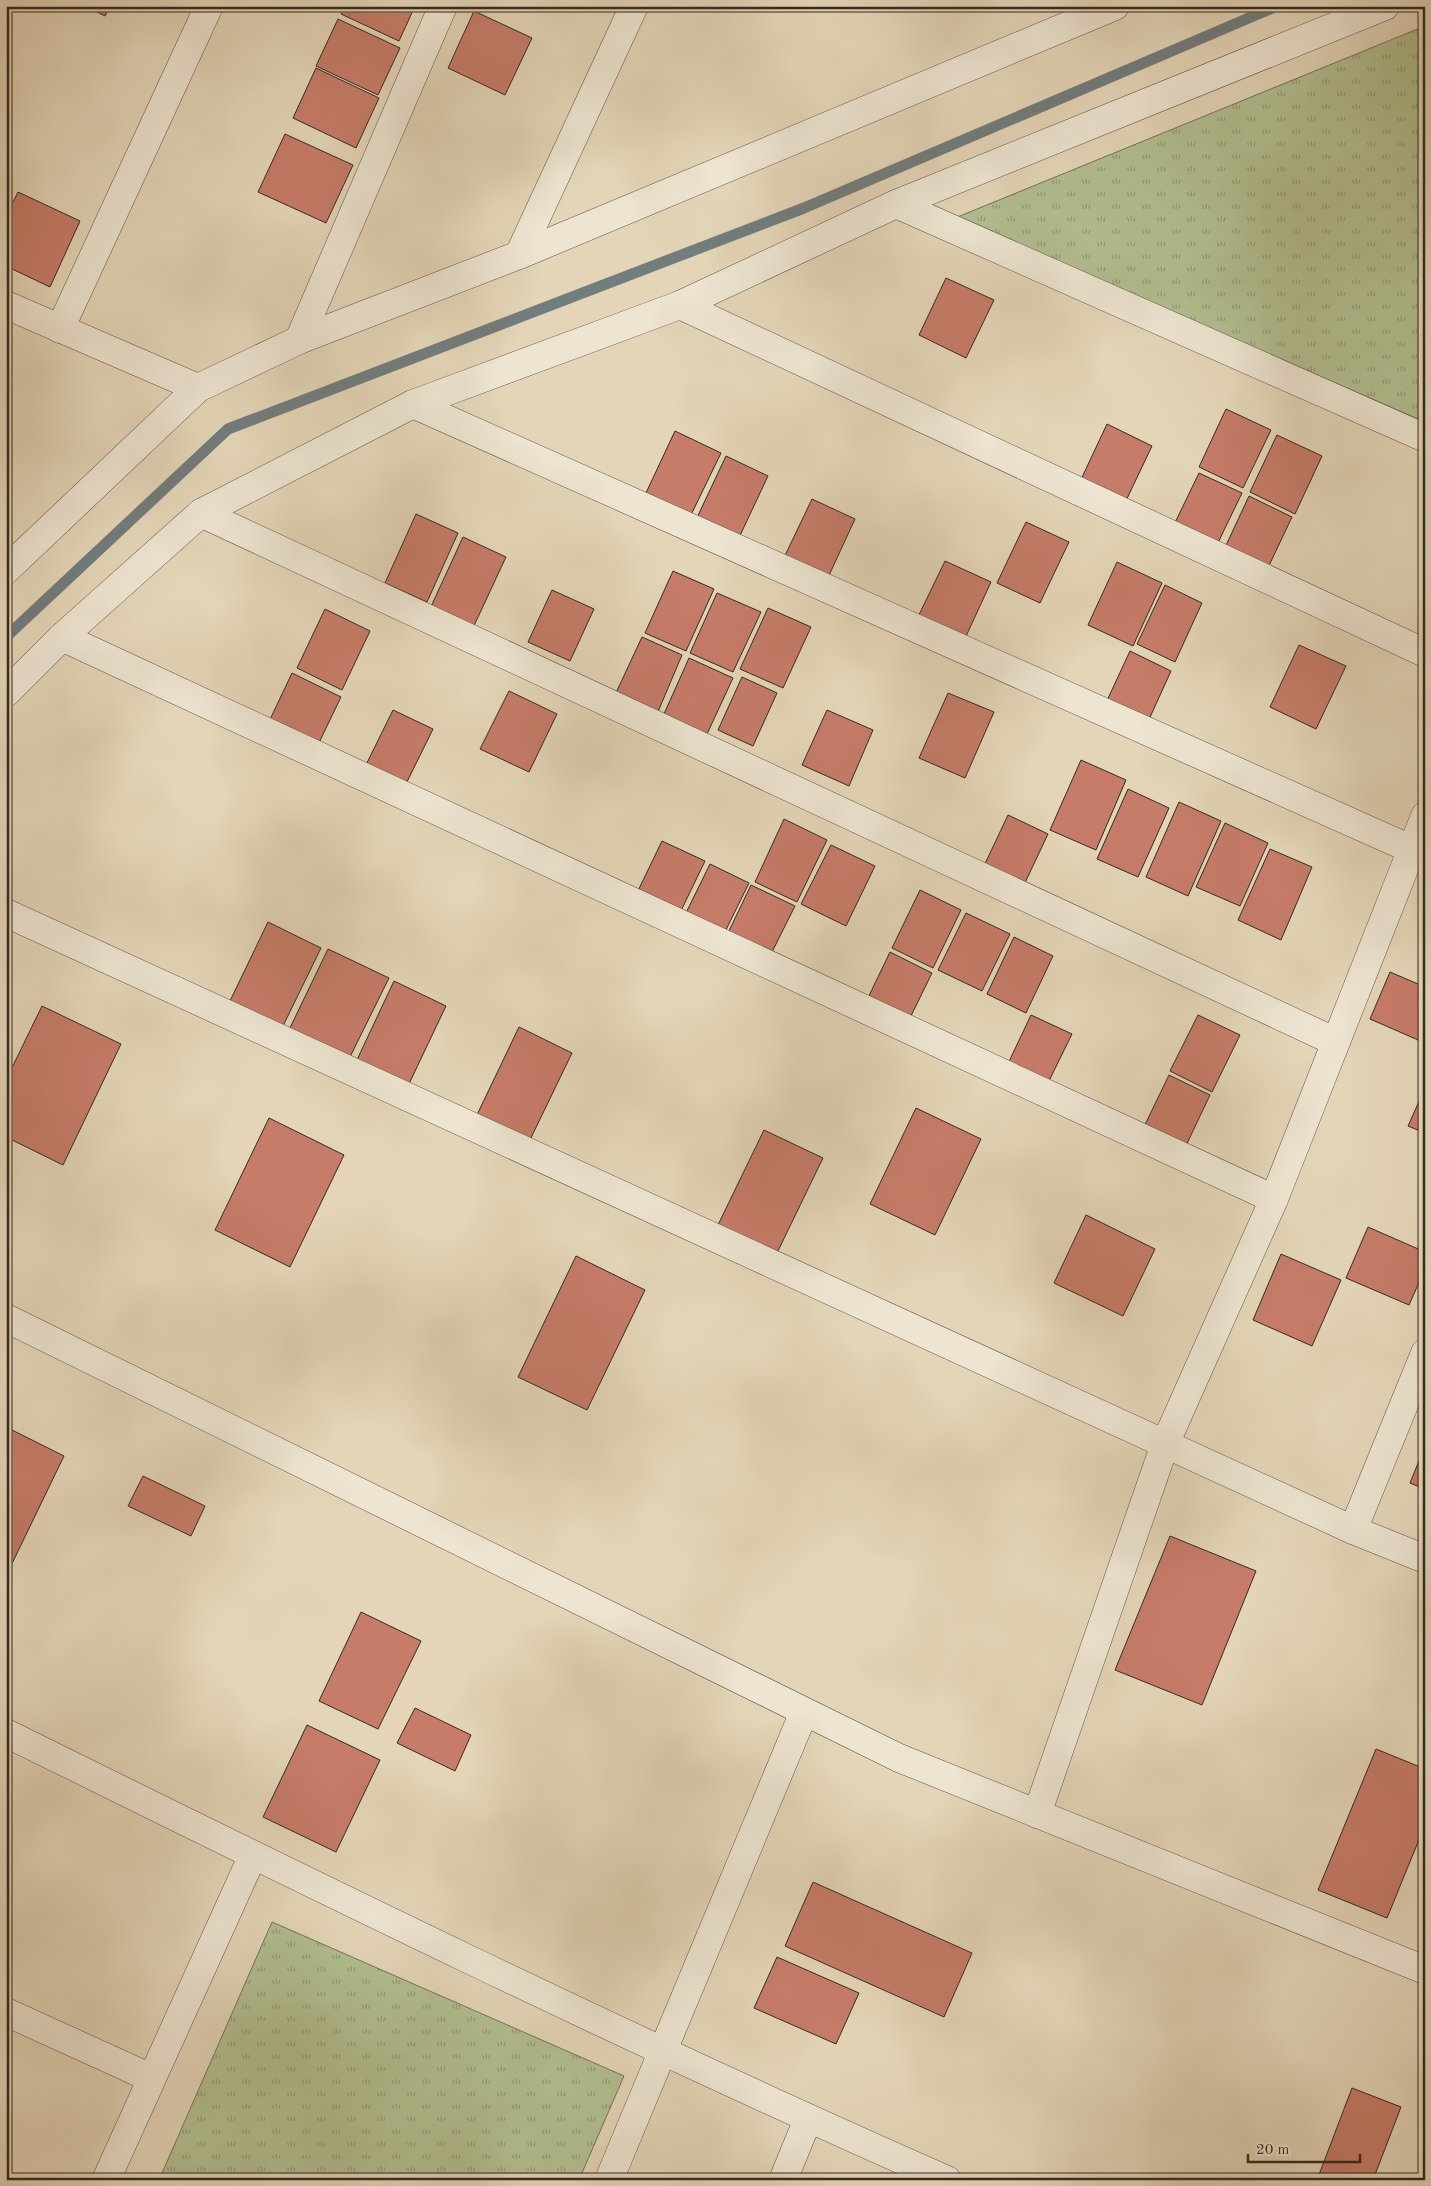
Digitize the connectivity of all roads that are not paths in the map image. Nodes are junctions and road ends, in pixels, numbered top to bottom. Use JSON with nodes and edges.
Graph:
{"nodes":[{"id":1,"x":209,"y":6,"type":"edge"},
{"id":2,"x":443,"y":6,"type":"edge"},
{"id":3,"x":634,"y":6,"type":"edge"},
{"id":4,"x":1115,"y":6,"type":"edge"},
{"id":5,"x":1385,"y":6,"type":"edge"},
{"id":6,"x":896,"y":204,"type":"junction"},
{"id":7,"x":519,"y":255,"type":"junction"},
{"id":8,"x":6,"y":305,"type":"edge"},
{"id":9,"x":680,"y":305,"type":"junction"},
{"id":10,"x":60,"y":329,"type":"junction"},
{"id":11,"x":299,"y":340,"type":"junction"},
{"id":12,"x":198,"y":388,"type":"junction"},
{"id":13,"x":413,"y":404,"type":"junction"},
{"id":14,"x":1425,"y":438,"type":"edge"},
{"id":15,"x":202,"y":513,"type":"junction"},
{"id":16,"x":8,"y":567,"type":"edge"},
{"id":17,"x":62,"y":637,"type":"junction"},
{"id":18,"x":1425,"y":653,"type":"edge"},
{"id":19,"x":6,"y":693,"type":"edge"},
{"id":20,"x":1425,"y":816,"type":"edge"},
{"id":21,"x":1411,"y":849,"type":"junction"},
{"id":22,"x":6,"y":913,"type":"edge"},
{"id":23,"x":1336,"y":1042,"type":"junction"},
{"id":24,"x":1274,"y":1199,"type":"junction"},
{"id":25,"x":6,"y":1318,"type":"edge"},
{"id":26,"x":1425,"y":1353,"type":"edge"},
{"id":27,"x":1165,"y":1444,"type":"junction"},
{"id":28,"x":1353,"y":1530,"type":"junction"},
{"id":29,"x":1425,"y":1559,"type":"edge"},
{"id":30,"x":804,"y":1712,"type":"junction"},
{"id":31,"x":6,"y":1733,"type":"edge"},
{"id":32,"x":1037,"y":1814,"type":"junction"},
{"id":33,"x":253,"y":1855,"type":"junction"},
{"id":34,"x":1425,"y":1970,"type":"edge"},
{"id":35,"x":6,"y":2012,"type":"edge"},
{"id":36,"x":662,"y":2052,"type":"junction"},
{"id":37,"x":151,"y":2078,"type":"junction"},
{"id":38,"x":808,"y":2119,"type":"junction"},
{"id":39,"x":106,"y":2180,"type":"edge"},
{"id":40,"x":609,"y":2180,"type":"edge"},
{"id":41,"x":783,"y":2180,"type":"edge"},
{"id":42,"x":947,"y":2180,"type":"edge"}],
"edges":[{"from":1,"to":10,"type":"street"},
{"from":2,"to":11,"type":"street"},
{"from":3,"to":7,"type":"street"},
{"from":4,"to":7,"type":"street"},
{"from":5,"to":6,"type":"street"},
{"from":6,"to":9,"type":"street"},
{"from":6,"to":14,"type":"street"},
{"from":7,"to":11,"type":"street"},
{"from":8,"to":10,"type":"street"},
{"from":9,"to":13,"type":"street"},
{"from":9,"to":18,"type":"street"},
{"from":10,"to":12,"type":"street"},
{"from":11,"to":12,"type":"street"},
{"from":12,"to":16,"type":"street"},
{"from":13,"to":15,"type":"street"},
{"from":13,"to":21,"type":"street"},
{"from":15,"to":17,"type":"street"},
{"from":15,"to":23,"type":"street"},
{"from":17,"to":19,"type":"street"},
{"from":17,"to":24,"type":"street"},
{"from":20,"to":21,"type":"street"},
{"from":21,"to":23,"type":"street"},
{"from":22,"to":27,"type":"street"},
{"from":23,"to":24,"type":"street"},
{"from":24,"to":27,"type":"street"},
{"from":25,"to":30,"type":"street"},
{"from":26,"to":28,"type":"street"},
{"from":27,"to":28,"type":"street"},
{"from":27,"to":32,"type":"street"},
{"from":28,"to":29,"type":"street"},
{"from":30,"to":32,"type":"street"},
{"from":30,"to":36,"type":"street"},
{"from":31,"to":33,"type":"street"},
{"from":32,"to":34,"type":"street"},
{"from":33,"to":36,"type":"street"},
{"from":33,"to":37,"type":"street"},
{"from":35,"to":37,"type":"street"},
{"from":36,"to":38,"type":"street"},
{"from":36,"to":40,"type":"street"},
{"from":37,"to":39,"type":"street"},
{"from":38,"to":41,"type":"street"},
{"from":38,"to":42,"type":"street"}]}
